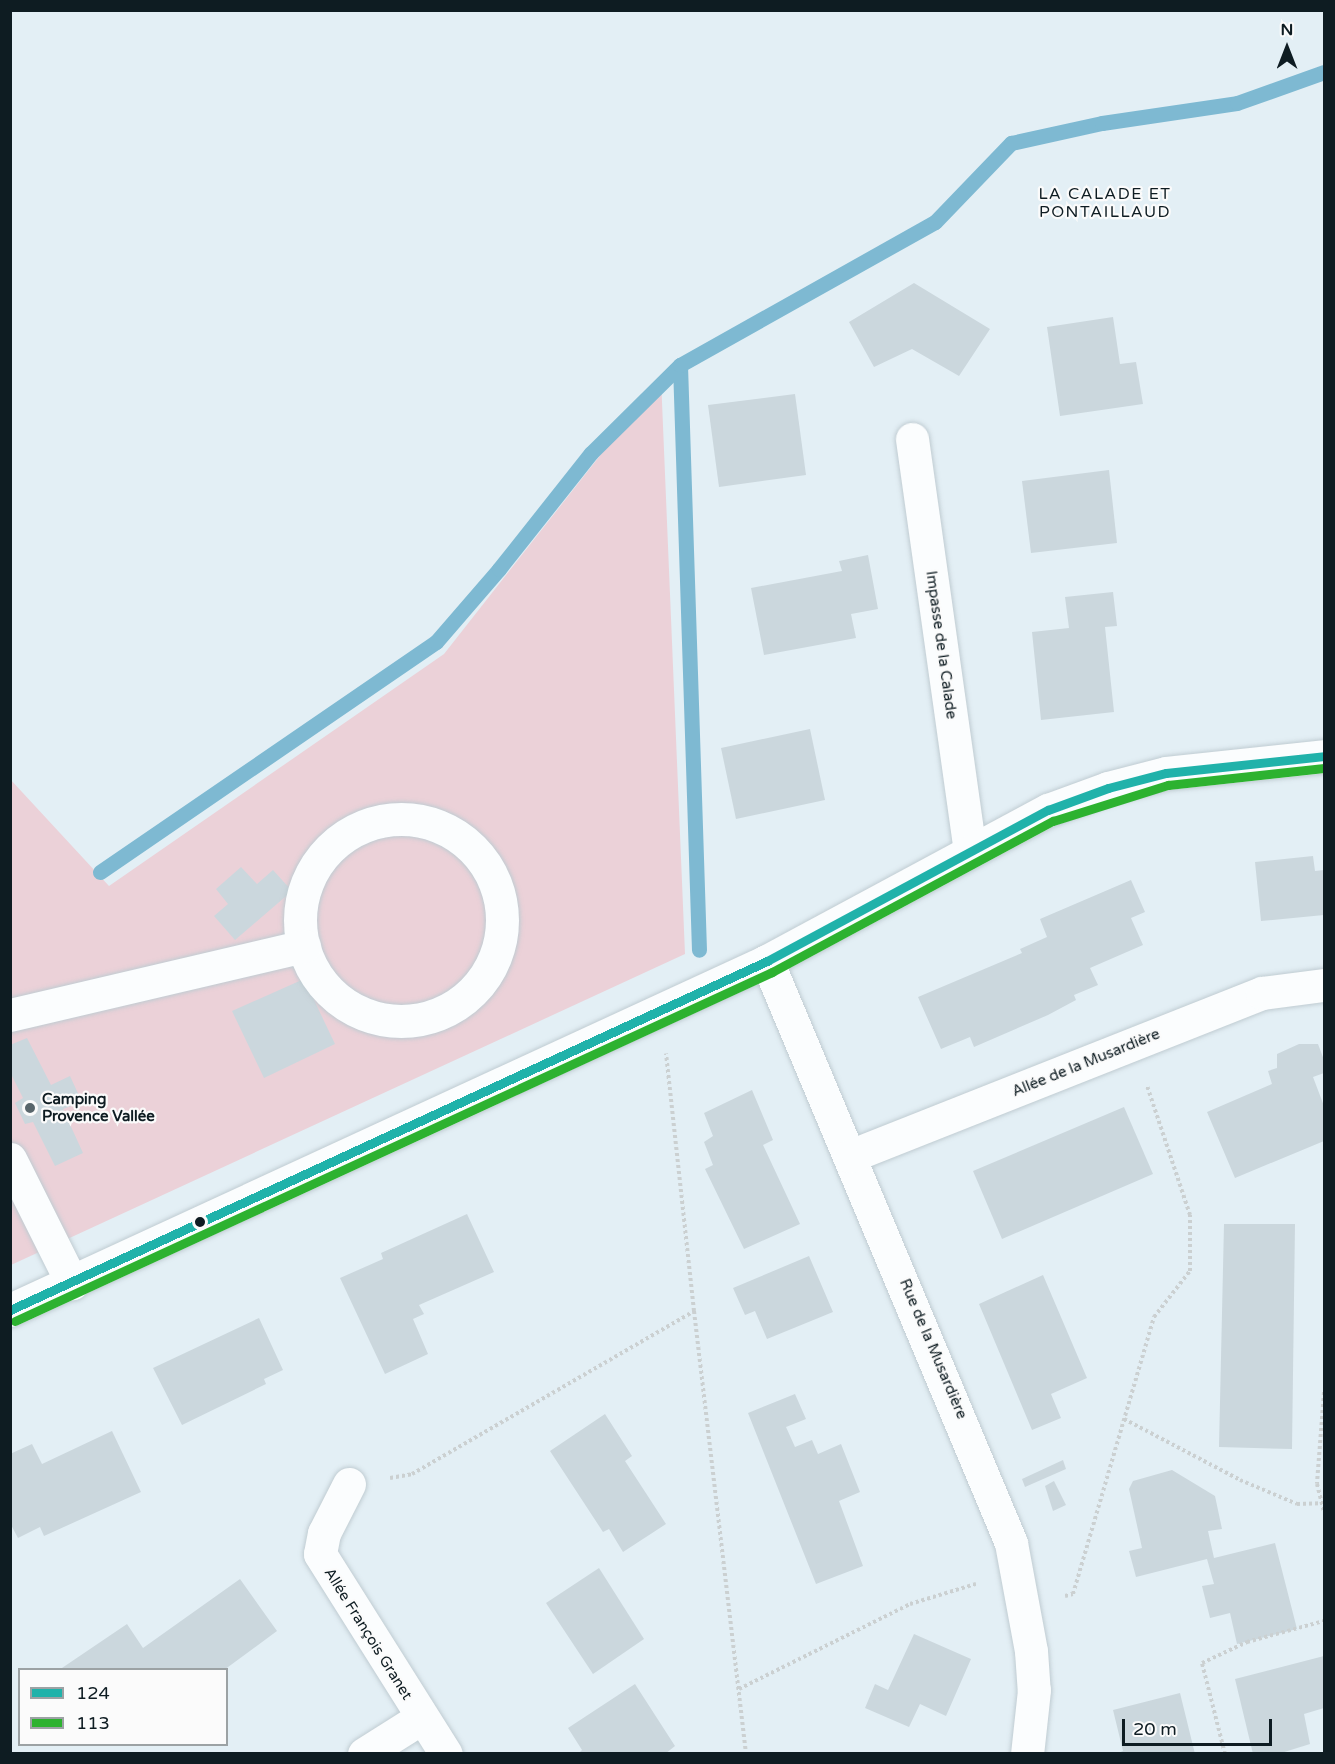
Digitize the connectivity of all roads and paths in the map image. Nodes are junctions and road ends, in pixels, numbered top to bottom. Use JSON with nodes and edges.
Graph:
{"nodes":[{"id":1,"x":912,"y":439,"type":"dead end"},
{"id":2,"x":1324,"y":756,"type":"edge"},
{"id":3,"x":970,"y":851,"type":"junction"},
{"id":4,"x":304,"y":946,"type":"junction"},
{"id":5,"x":767,"y":961,"type":"junction"},
{"id":6,"x":1324,"y":985,"type":"edge"},
{"id":7,"x":661,"y":1011,"type":"junction"},
{"id":8,"x":10,"y":1015,"type":"edge"},
{"id":9,"x":1135,"y":1044,"type":"junction"},
{"id":10,"x":850,"y":1156,"type":"junction"},
{"id":11,"x":10,"y":1159,"type":"edge"},
{"id":12,"x":72,"y":1283,"type":"junction"},
{"id":13,"x":10,"y":1310,"type":"edge"},
{"id":14,"x":694,"y":1311,"type":"junction"},
{"id":15,"x":1324,"y":1392,"type":"edge"},
{"id":16,"x":1124,"y":1419,"type":"junction"},
{"id":17,"x":350,"y":1484,"type":"joint"},
{"id":18,"x":1321,"y":1503,"type":"junction"},
{"id":19,"x":1324,"y":1513,"type":"edge"},
{"id":20,"x":1019,"y":1571,"type":"junction"},
{"id":21,"x":1026,"y":1608,"type":"junction"},
{"id":22,"x":1324,"y":1621,"type":"edge"},
{"id":23,"x":739,"y":1689,"type":"junction"},
{"id":24,"x":421,"y":1718,"type":"junction"},
{"id":25,"x":364,"y":1754,"type":"edge"},
{"id":26,"x":446,"y":1754,"type":"edge"},
{"id":27,"x":746,"y":1754,"type":"edge"},
{"id":28,"x":1027,"y":1754,"type":"edge"},
{"id":29,"x":1225,"y":1754,"type":"edge"}],
"edges":[{"from":1,"to":3,"type":"street","name":"Impasse de la Calade"},
{"from":2,"to":3,"type":"street"},
{"from":3,"to":5,"type":"street"},
{"from":4,"to":4,"type":"street"},
{"from":4,"to":8,"type":"street"},
{"from":5,"to":7,"type":"street"},
{"from":5,"to":10,"type":"street","name":"Rue de la Musardière"},
{"from":6,"to":9,"type":"street","name":"Allée de la Musardière"},
{"from":7,"to":12,"type":"street"},
{"from":7,"to":14,"type":"path"},
{"from":9,"to":10,"type":"street","name":"Allée de la Musardière"},
{"from":9,"to":16,"type":"path"},
{"from":10,"to":20,"type":"street","name":"Rue de la Musardière"},
{"from":11,"to":12,"type":"street"},
{"from":12,"to":13,"type":"street"},
{"from":14,"to":17,"type":"path"},
{"from":14,"to":23,"type":"path"},
{"from":15,"to":18,"type":"path"},
{"from":16,"to":18,"type":"path"},
{"from":16,"to":21,"type":"path"},
{"from":17,"to":24,"type":"street","name":"Allée François Granet"},
{"from":18,"to":19,"type":"path"},
{"from":20,"to":21,"type":"street","name":"Rue de la Musardière"},
{"from":20,"to":23,"type":"path"},
{"from":21,"to":28,"type":"street","name":"Rue de la Musardière"},
{"from":22,"to":29,"type":"path"},
{"from":23,"to":27,"type":"path"},
{"from":24,"to":25,"type":"street"},
{"from":24,"to":26,"type":"street","name":"Allée François Granet"}]}
